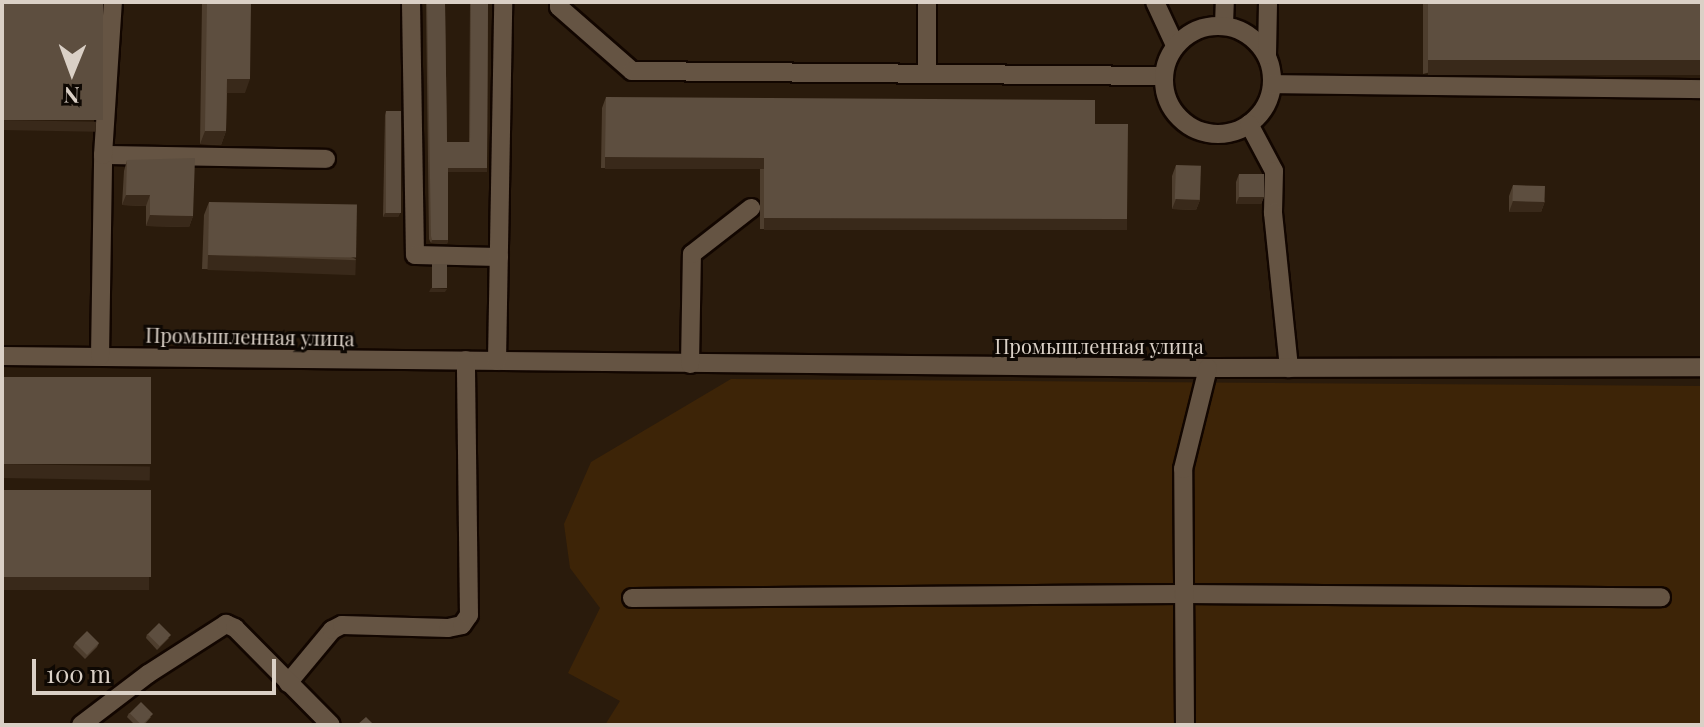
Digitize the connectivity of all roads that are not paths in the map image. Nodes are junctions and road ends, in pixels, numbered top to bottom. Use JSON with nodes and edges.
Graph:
{"nodes":[{"id":1,"x":113,"y":2,"type":"edge"},
{"id":2,"x":411,"y":2,"type":"edge"},
{"id":3,"x":503,"y":2,"type":"edge"},
{"id":4,"x":559,"y":2,"type":"edge"},
{"id":5,"x":927,"y":2,"type":"edge"},
{"id":6,"x":1155,"y":2,"type":"edge"},
{"id":7,"x":1225,"y":2,"type":"edge"},
{"id":8,"x":1268,"y":2,"type":"edge"},
{"id":9,"x":1224,"y":25,"type":"junction"},
{"id":10,"x":1175,"y":45,"type":"junction"},
{"id":11,"x":1267,"y":55,"type":"junction"},
{"id":12,"x":927,"y":72,"type":"junction"},
{"id":13,"x":1163,"y":76,"type":"junction"},
{"id":14,"x":1272,"y":84,"type":"junction"},
{"id":15,"x":1702,"y":89,"type":"edge"},
{"id":16,"x":1249,"y":124,"type":"junction"},
{"id":17,"x":103,"y":155,"type":"junction"},
{"id":18,"x":326,"y":159,"type":"dead end"},
{"id":19,"x":751,"y":208,"type":"dead end"},
{"id":20,"x":499,"y":257,"type":"junction"},
{"id":21,"x":2,"y":356,"type":"edge"},
{"id":22,"x":100,"y":356,"type":"junction"},
{"id":23,"x":466,"y":360,"type":"junction"},
{"id":24,"x":497,"y":361,"type":"junction"},
{"id":25,"x":690,"y":364,"type":"junction"},
{"id":26,"x":1702,"y":367,"type":"edge"},
{"id":27,"x":1208,"y":368,"type":"junction"},
{"id":28,"x":1289,"y":368,"type":"junction"},
{"id":29,"x":1183,"y":594,"type":"junction"},
{"id":30,"x":1661,"y":597,"type":"dead end"},
{"id":31,"x":632,"y":598,"type":"dead end"},
{"id":32,"x":288,"y":683,"type":"junction"},
{"id":33,"x":81,"y":725,"type":"edge"},
{"id":34,"x":331,"y":725,"type":"edge"},
{"id":35,"x":1185,"y":725,"type":"edge"}],
"edges":[{"from":1,"to":17,"type":"street"},
{"from":2,"to":20,"type":"street"},
{"from":3,"to":20,"type":"street"},
{"from":4,"to":12,"type":"street"},
{"from":5,"to":12,"type":"street"},
{"from":6,"to":10,"type":"street"},
{"from":7,"to":9,"type":"street"},
{"from":8,"to":11,"type":"street"},
{"from":9,"to":10,"type":"street"},
{"from":9,"to":11,"type":"street"},
{"from":10,"to":13,"type":"street"},
{"from":11,"to":14,"type":"street"},
{"from":12,"to":13,"type":"street"},
{"from":13,"to":16,"type":"street"},
{"from":14,"to":15,"type":"street"},
{"from":14,"to":16,"type":"street"},
{"from":16,"to":28,"type":"street"},
{"from":17,"to":18,"type":"street"},
{"from":17,"to":22,"type":"street"},
{"from":19,"to":25,"type":"street"},
{"from":20,"to":24,"type":"street"},
{"from":21,"to":22,"type":"street","name":"Промышленная улица"},
{"from":22,"to":23,"type":"street","name":"Промышленная улица"},
{"from":23,"to":24,"type":"street","name":"Промышленная улица"},
{"from":23,"to":32,"type":"street"},
{"from":24,"to":25,"type":"street","name":"Промышленная улица"},
{"from":25,"to":27,"type":"street","name":"Промышленная улица"},
{"from":26,"to":28,"type":"street","name":"Промышленная улица"},
{"from":27,"to":28,"type":"street","name":"Промышленная улица"},
{"from":27,"to":29,"type":"street"},
{"from":29,"to":30,"type":"street"},
{"from":29,"to":31,"type":"street"},
{"from":29,"to":35,"type":"street"},
{"from":32,"to":33,"type":"street"},
{"from":32,"to":34,"type":"street"}]}
